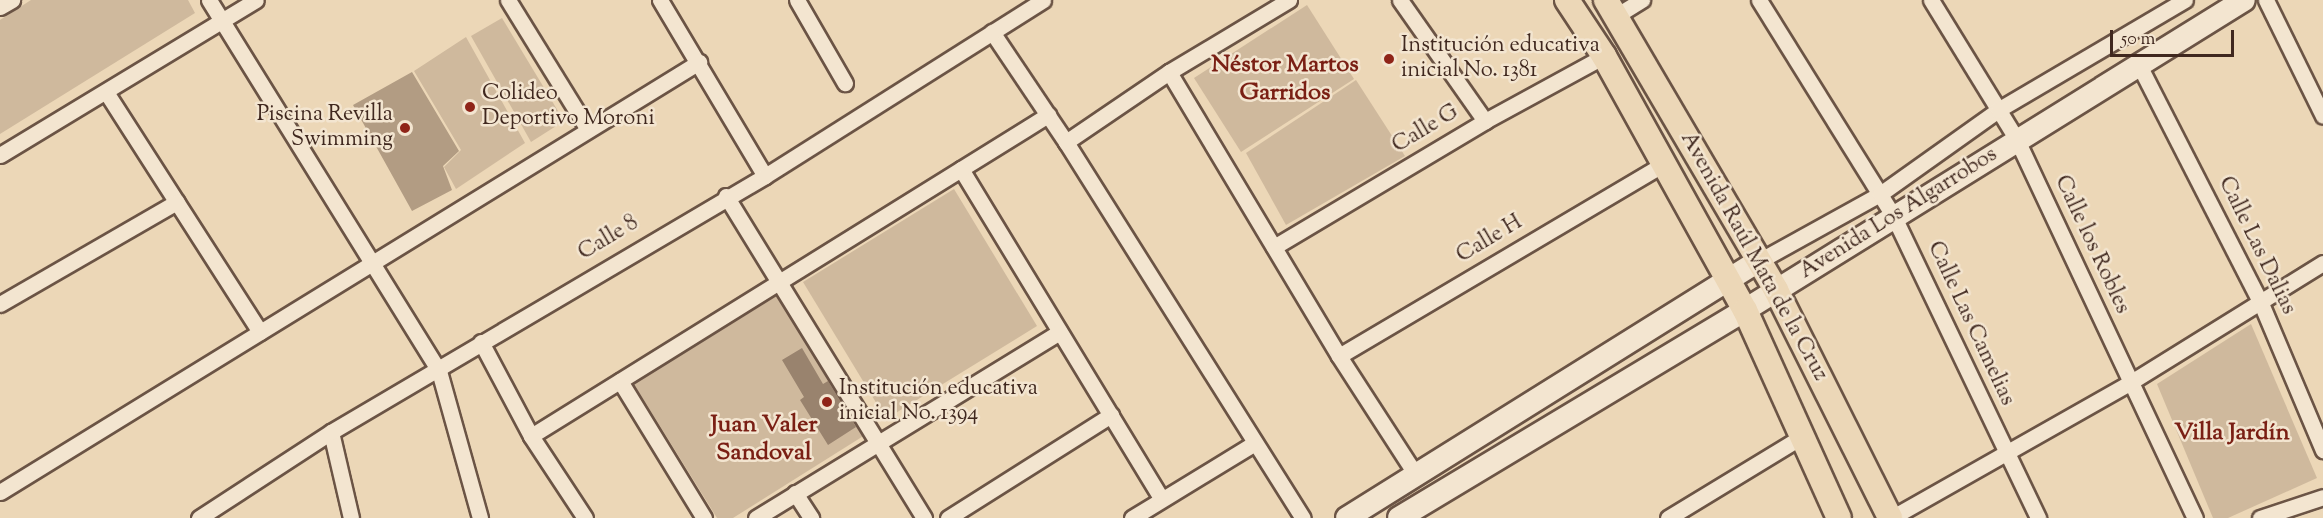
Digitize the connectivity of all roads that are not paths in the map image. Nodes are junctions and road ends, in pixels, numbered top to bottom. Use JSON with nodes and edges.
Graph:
{"nodes":[{"id":1,"x":12,"y":0,"type":"edge"},
{"id":2,"x":209,"y":0,"type":"edge"},
{"id":3,"x":256,"y":0,"type":"edge"},
{"id":4,"x":508,"y":0,"type":"edge"},
{"id":5,"x":660,"y":0,"type":"edge"},
{"id":6,"x":796,"y":0,"type":"edge"},
{"id":7,"x":1043,"y":0,"type":"edge"},
{"id":8,"x":1289,"y":0,"type":"edge"},
{"id":9,"x":1401,"y":0,"type":"edge"},
{"id":10,"x":1567,"y":0,"type":"edge"},
{"id":11,"x":1642,"y":0,"type":"edge"},
{"id":12,"x":1759,"y":0,"type":"edge"},
{"id":13,"x":1931,"y":0,"type":"edge"},
{"id":14,"x":2185,"y":0,"type":"edge"},
{"id":15,"x":2244,"y":0,"type":"edge"},
{"id":16,"x":2266,"y":0,"type":"edge"},
{"id":17,"x":0,"y":7,"type":"edge"},
{"id":18,"x":1611,"y":8,"type":"edge"},
{"id":19,"x":223,"y":20,"type":"junction"},
{"id":20,"x":992,"y":32,"type":"junction"},
{"id":21,"x":1604,"y":56,"type":"junction"},
{"id":22,"x":699,"y":62,"type":"junction"},
{"id":23,"x":2139,"y":65,"type":"junction"},
{"id":24,"x":1169,"y":72,"type":"junction"},
{"id":25,"x":845,"y":83,"type":"dead end"},
{"id":26,"x":106,"y":92,"type":"junction"},
{"id":27,"x":1998,"y":111,"type":"junction"},
{"id":28,"x":1048,"y":116,"type":"junction"},
{"id":29,"x":2323,"y":116,"type":"edge"},
{"id":30,"x":1485,"y":121,"type":"junction"},
{"id":31,"x":587,"y":128,"type":"junction"},
{"id":32,"x":2017,"y":140,"type":"junction"},
{"id":33,"x":1066,"y":142,"type":"junction"},
{"id":34,"x":0,"y":155,"type":"edge"},
{"id":35,"x":1665,"y":164,"type":"junction"},
{"id":36,"x":961,"y":169,"type":"junction"},
{"id":37,"x":765,"y":176,"type":"junction"},
{"id":38,"x":1880,"y":194,"type":"junction"},
{"id":39,"x":726,"y":196,"type":"junction"},
{"id":40,"x":177,"y":201,"type":"junction"},
{"id":41,"x":1894,"y":217,"type":"junction"},
{"id":42,"x":1274,"y":247,"type":"junction"},
{"id":43,"x":1759,"y":261,"type":"junction"},
{"id":44,"x":369,"y":263,"type":"junction"},
{"id":45,"x":2323,"y":263,"type":"edge"},
{"id":46,"x":781,"y":281,"type":"junction"},
{"id":47,"x":1728,"y":282,"type":"junction"},
{"id":48,"x":1776,"y":290,"type":"junction"},
{"id":49,"x":2260,"y":301,"type":"junction"},
{"id":50,"x":0,"y":304,"type":"edge"},
{"id":51,"x":1745,"y":310,"type":"junction"},
{"id":52,"x":260,"y":332,"type":"junction"},
{"id":53,"x":1060,"y":332,"type":"junction"},
{"id":54,"x":481,"y":342,"type":"junction"},
{"id":55,"x":1339,"y":356,"type":"junction"},
{"id":56,"x":439,"y":370,"type":"junction"},
{"id":57,"x":620,"y":381,"type":"junction"},
{"id":58,"x":2131,"y":382,"type":"junction"},
{"id":59,"x":1111,"y":415,"type":"junction"},
{"id":60,"x":330,"y":432,"type":"junction"},
{"id":61,"x":531,"y":436,"type":"junction"},
{"id":62,"x":1803,"y":436,"type":"junction"},
{"id":63,"x":879,"y":442,"type":"junction"},
{"id":64,"x":1253,"y":444,"type":"junction"},
{"id":65,"x":2323,"y":450,"type":"edge"},
{"id":66,"x":2006,"y":452,"type":"junction"},
{"id":67,"x":1416,"y":475,"type":"junction"},
{"id":68,"x":0,"y":492,"type":"edge"},
{"id":69,"x":795,"y":493,"type":"junction"},
{"id":70,"x":2323,"y":497,"type":"edge"},
{"id":71,"x":1162,"y":499,"type":"junction"},
{"id":72,"x":198,"y":518,"type":"edge"},
{"id":73,"x":351,"y":518,"type":"edge"},
{"id":74,"x":480,"y":518,"type":"edge"},
{"id":75,"x":585,"y":518,"type":"edge"},
{"id":76,"x":704,"y":518,"type":"edge"},
{"id":77,"x":756,"y":518,"type":"edge"},
{"id":78,"x":811,"y":518,"type":"edge"},
{"id":79,"x":924,"y":518,"type":"edge"},
{"id":80,"x":948,"y":518,"type":"edge"},
{"id":81,"x":1132,"y":518,"type":"edge"},
{"id":82,"x":1303,"y":518,"type":"edge"},
{"id":83,"x":1347,"y":518,"type":"edge"},
{"id":84,"x":1399,"y":518,"type":"edge"},
{"id":85,"x":1668,"y":518,"type":"edge"},
{"id":86,"x":1839,"y":518,"type":"edge"},
{"id":87,"x":1890,"y":518,"type":"edge"},
{"id":88,"x":2038,"y":518,"type":"edge"},
{"id":89,"x":2195,"y":518,"type":"edge"},
{"id":90,"x":2260,"y":518,"type":"edge"}],
"edges":[{"from":1,"to":17,"type":"street"},
{"from":2,"to":19,"type":"street"},
{"from":3,"to":19,"type":"street"},
{"from":4,"to":31,"type":"street"},
{"from":5,"to":22,"type":"street"},
{"from":6,"to":25,"type":"street"},
{"from":7,"to":20,"type":"street","name":"Calle 8"},
{"from":8,"to":24,"type":"street"},
{"from":9,"to":30,"type":"street"},
{"from":10,"to":21,"type":"main road","name":"Avenida Raúl Mata de la Cruz"},
{"from":11,"to":18,"type":"street"},
{"from":12,"to":38,"type":"street","name":"Calle Las Camelias"},
{"from":13,"to":27,"type":"street","name":"Calle los Robles"},
{"from":14,"to":27,"type":"street","name":"Avenida Los Algarrobos"},
{"from":15,"to":23,"type":"street","name":"Avenida Los Algarrobos"},
{"from":16,"to":29,"type":"street"},
{"from":18,"to":43,"type":"main road","name":"Avenida Raúl Mata de la Cruz"},
{"from":19,"to":26,"type":"street"},
{"from":19,"to":44,"type":"street"},
{"from":20,"to":28,"type":"street"},
{"from":20,"to":37,"type":"street","name":"Calle 8"},
{"from":21,"to":30,"type":"street","name":"Calle G"},
{"from":21,"to":35,"type":"main road","name":"Avenida Raúl Mata de la Cruz"},
{"from":22,"to":31,"type":"street"},
{"from":22,"to":37,"type":"street"},
{"from":23,"to":32,"type":"street","name":"Avenida Los Algarrobos"},
{"from":23,"to":49,"type":"street","name":"Calle Las Dalias"},
{"from":24,"to":33,"type":"street"},
{"from":24,"to":42,"type":"street"},
{"from":26,"to":34,"type":"street"},
{"from":26,"to":40,"type":"street"},
{"from":27,"to":32,"type":"street","name":"Calle los Robles"},
{"from":27,"to":38,"type":"street","name":"Avenida Los Algarrobos"},
{"from":28,"to":33,"type":"street"},
{"from":28,"to":36,"type":"street"},
{"from":30,"to":42,"type":"street","name":"Calle G"},
{"from":31,"to":44,"type":"street"},
{"from":32,"to":41,"type":"street","name":"Avenida Los Algarrobos"},
{"from":32,"to":58,"type":"street","name":"Calle los Robles"},
{"from":33,"to":64,"type":"street"},
{"from":35,"to":47,"type":"main road","name":"Avenida Raúl Mata de la Cruz"},
{"from":35,"to":55,"type":"street","name":"Calle H"},
{"from":36,"to":46,"type":"street"},
{"from":36,"to":53,"type":"street"},
{"from":37,"to":39,"type":"street","name":"Calle 8"},
{"from":38,"to":41,"type":"street","name":"Calle Las Camelias"},
{"from":38,"to":43,"type":"street","name":"Avenida Los Algarrobos"},
{"from":39,"to":46,"type":"street"},
{"from":39,"to":54,"type":"street","name":"Calle 8"},
{"from":40,"to":50,"type":"street"},
{"from":40,"to":52,"type":"street"},
{"from":41,"to":48,"type":"street","name":"Avenida Los Algarrobos"},
{"from":41,"to":66,"type":"street","name":"Calle Las Camelias"},
{"from":42,"to":55,"type":"street"},
{"from":43,"to":47,"type":"street","name":"Avenida Los Algarrobos"},
{"from":43,"to":48,"type":"main road","name":"Avenida Raúl Mata de la Cruz"},
{"from":44,"to":52,"type":"street"},
{"from":44,"to":56,"type":"street"},
{"from":45,"to":49,"type":"street"},
{"from":46,"to":57,"type":"street"},
{"from":46,"to":63,"type":"street"},
{"from":47,"to":51,"type":"main road","name":"Avenida Raúl Mata de la Cruz"},
{"from":47,"to":67,"type":"street","name":"Avenida Los Algarrobos"},
{"from":48,"to":51,"type":"street","name":"Avenida Los Algarrobos"},
{"from":48,"to":87,"type":"main road","name":"Avenida Raúl Mata de la Cruz"},
{"from":49,"to":58,"type":"street"},
{"from":49,"to":65,"type":"street","name":"Calle Las Dalias"},
{"from":51,"to":62,"type":"main road","name":"Avenida Raúl Mata de la Cruz"},
{"from":51,"to":84,"type":"street","name":"Avenida Los Algarrobos"},
{"from":52,"to":68,"type":"street"},
{"from":53,"to":59,"type":"street"},
{"from":53,"to":63,"type":"street"},
{"from":54,"to":56,"type":"street","name":"Calle 8"},
{"from":54,"to":61,"type":"street"},
{"from":55,"to":67,"type":"street"},
{"from":56,"to":60,"type":"street","name":"Calle 8"},
{"from":56,"to":74,"type":"street"},
{"from":57,"to":61,"type":"street"},
{"from":57,"to":76,"type":"street"},
{"from":58,"to":66,"type":"street"},
{"from":58,"to":89,"type":"street","name":"Calle los Robles"},
{"from":59,"to":71,"type":"street"},
{"from":59,"to":80,"type":"street"},
{"from":60,"to":72,"type":"street","name":"Calle 8"},
{"from":60,"to":73,"type":"street"},
{"from":61,"to":75,"type":"street"},
{"from":62,"to":85,"type":"street"},
{"from":62,"to":86,"type":"main road","name":"Avenida Raúl Mata de la Cruz"},
{"from":63,"to":69,"type":"street"},
{"from":63,"to":79,"type":"street"},
{"from":64,"to":71,"type":"street"},
{"from":64,"to":82,"type":"street"},
{"from":66,"to":87,"type":"street"},
{"from":66,"to":88,"type":"street","name":"Calle Las Camelias"},
{"from":67,"to":83,"type":"street","name":"Avenida Los Algarrobos"},
{"from":69,"to":77,"type":"street"},
{"from":69,"to":78,"type":"street"},
{"from":70,"to":90,"type":"street"},
{"from":71,"to":81,"type":"street"}]}
